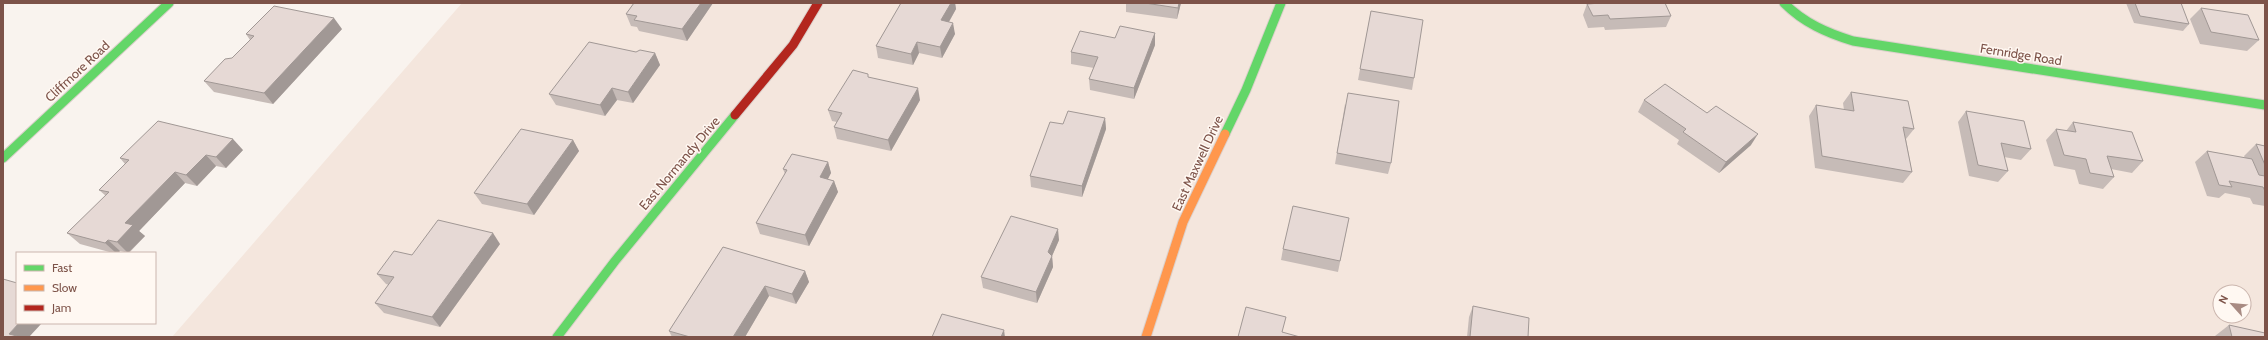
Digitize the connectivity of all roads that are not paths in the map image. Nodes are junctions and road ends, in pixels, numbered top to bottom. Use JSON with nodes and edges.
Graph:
{"nodes":[{"id":1,"x":169,"y":3,"type":"edge"},
{"id":2,"x":818,"y":3,"type":"edge"},
{"id":3,"x":1281,"y":3,"type":"edge"},
{"id":4,"x":1784,"y":3,"type":"edge"},
{"id":5,"x":2265,"y":105,"type":"edge"},
{"id":6,"x":3,"y":158,"type":"edge"},
{"id":7,"x":557,"y":337,"type":"edge"},
{"id":8,"x":1146,"y":337,"type":"edge"}],
"edges":[{"from":1,"to":6,"type":"street","name":"Cliffmore Road"},
{"from":2,"to":7,"type":"street","name":"East Normandy Drive"},
{"from":3,"to":8,"type":"street","name":"East Maxwell Drive"},
{"from":4,"to":5,"type":"street","name":"Fernridge Road"}]}
